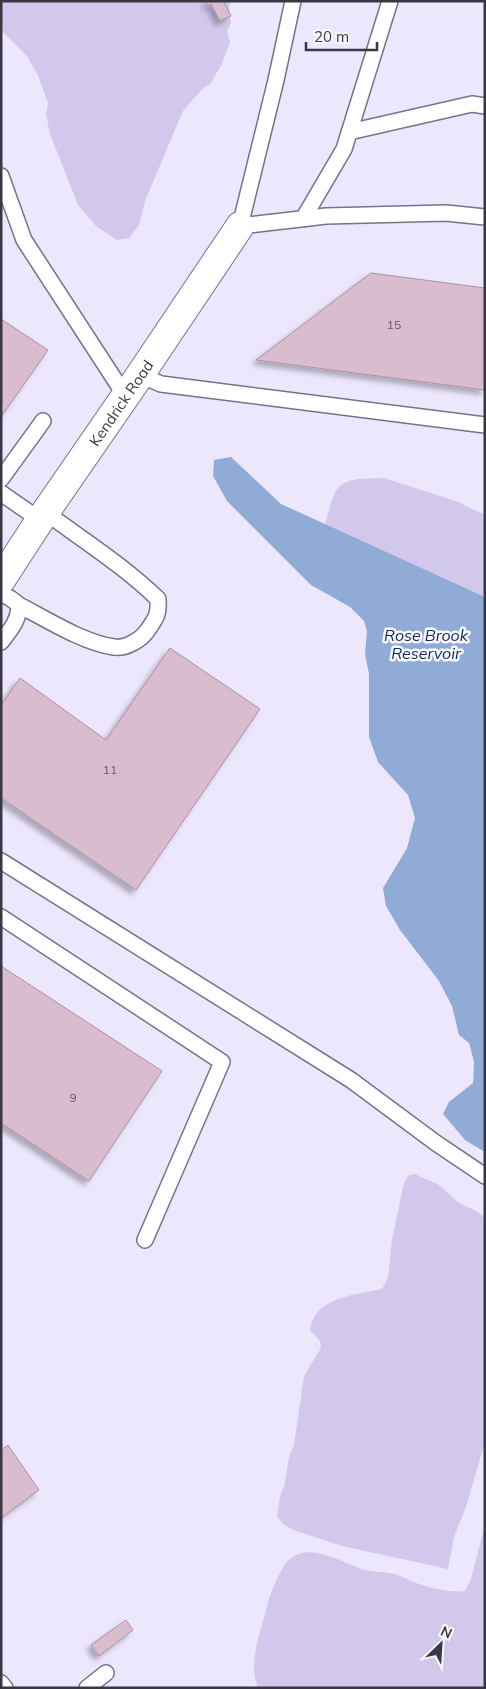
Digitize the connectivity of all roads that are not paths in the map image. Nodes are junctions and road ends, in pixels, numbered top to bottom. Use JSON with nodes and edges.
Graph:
{"nodes":[{"id":1,"x":293,"y":1,"type":"edge"},
{"id":2,"x":390,"y":1,"type":"edge"},
{"id":3,"x":485,"y":106,"type":"edge"},
{"id":4,"x":349,"y":132,"type":"junction"},
{"id":5,"x":1,"y":176,"type":"edge"},
{"id":6,"x":485,"y":217,"type":"edge"},
{"id":7,"x":303,"y":219,"type":"junction"},
{"id":8,"x":240,"y":226,"type":"junction"},
{"id":9,"x":133,"y":386,"type":"junction"},
{"id":10,"x":43,"y":421,"type":"dead end"},
{"id":11,"x":485,"y":425,"type":"edge"},
{"id":12,"x":1,"y":479,"type":"edge"},
{"id":13,"x":1,"y":493,"type":"edge"},
{"id":14,"x":42,"y":516,"type":"junction"},
{"id":15,"x":6,"y":564,"type":"edge"},
{"id":16,"x":1,"y":594,"type":"edge"},
{"id":17,"x":19,"y":605,"type":"junction"},
{"id":18,"x":1,"y":642,"type":"edge"},
{"id":19,"x":1,"y":861,"type":"edge"},
{"id":20,"x":1,"y":917,"type":"edge"},
{"id":21,"x":485,"y":1176,"type":"edge"},
{"id":22,"x":146,"y":1240,"type":"dead end"},
{"id":23,"x":106,"y":1673,"type":"dead end"},
{"id":24,"x":1,"y":1683,"type":"edge"},
{"id":25,"x":5,"y":1688,"type":"edge"},
{"id":26,"x":87,"y":1688,"type":"edge"}],
"edges":[{"from":1,"to":8,"type":"lane"},
{"from":2,"to":4,"type":"lane"},
{"from":3,"to":4,"type":"lane"},
{"from":4,"to":7,"type":"lane"},
{"from":5,"to":9,"type":"lane"},
{"from":6,"to":7,"type":"lane"},
{"from":7,"to":8,"type":"lane"},
{"from":8,"to":9,"type":"street","name":"Kendrick Road"},
{"from":9,"to":11,"type":"lane"},
{"from":9,"to":14,"type":"street","name":"Kendrick Road"},
{"from":10,"to":12,"type":"lane"},
{"from":13,"to":14,"type":"lane"},
{"from":14,"to":15,"type":"street","name":"Kendrick Road"},
{"from":14,"to":17,"type":"lane"},
{"from":16,"to":17,"type":"lane"},
{"from":17,"to":18,"type":"lane"},
{"from":19,"to":21,"type":"lane"},
{"from":20,"to":22,"type":"lane"},
{"from":23,"to":26,"type":"lane"},
{"from":24,"to":25,"type":"lane"}]}
